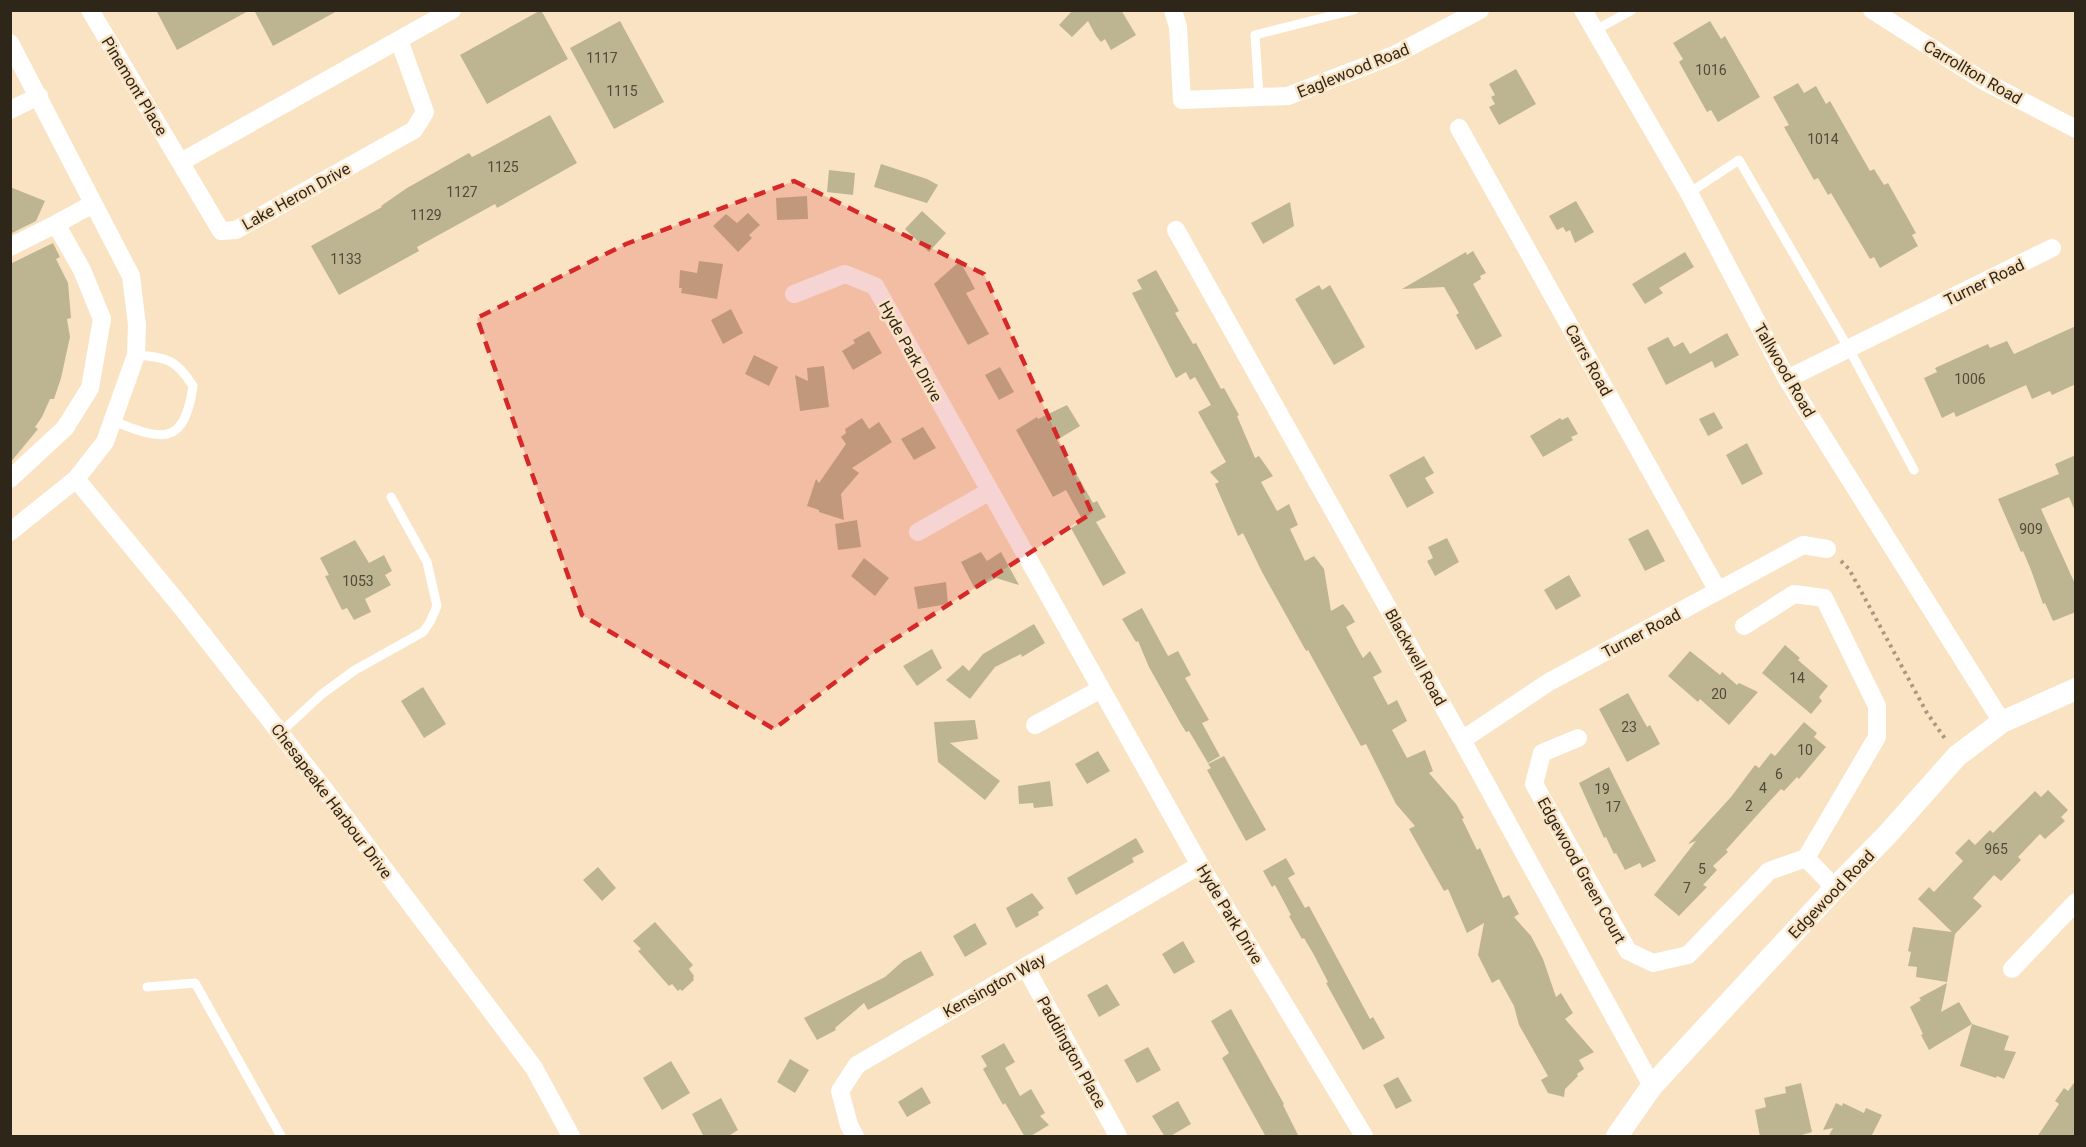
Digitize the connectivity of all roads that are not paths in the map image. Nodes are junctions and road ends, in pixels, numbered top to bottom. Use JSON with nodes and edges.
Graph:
{"nodes":[{"id":1,"x":90,"y":10,"type":"edge"},
{"id":2,"x":452,"y":10,"type":"edge"},
{"id":3,"x":1173,"y":10,"type":"edge"},
{"id":4,"x":1354,"y":10,"type":"edge"},
{"id":5,"x":1480,"y":10,"type":"edge"},
{"id":6,"x":1583,"y":10,"type":"edge"},
{"id":7,"x":1632,"y":10,"type":"edge"},
{"id":8,"x":1872,"y":10,"type":"edge"},
{"id":9,"x":1594,"y":31,"type":"junction"},
{"id":10,"x":399,"y":40,"type":"junction"},
{"id":11,"x":10,"y":43,"type":"edge"},
{"id":12,"x":39,"y":96,"type":"junction"},
{"id":13,"x":1259,"y":97,"type":"junction"},
{"id":14,"x":10,"y":110,"type":"edge"},
{"id":15,"x":1459,"y":128,"type":"dead end"},
{"id":16,"x":2076,"y":129,"type":"edge"},
{"id":17,"x":181,"y":162,"type":"junction"},
{"id":18,"x":1689,"y":193,"type":"junction"},
{"id":19,"x":93,"y":204,"type":"junction"},
{"id":20,"x":56,"y":224,"type":"junction"},
{"id":21,"x":1176,"y":230,"type":"dead end"},
{"id":22,"x":10,"y":247,"type":"edge"},
{"id":23,"x":2052,"y":248,"type":"dead end"},
{"id":24,"x":795,"y":294,"type":"dead end"},
{"id":25,"x":1849,"y":349,"type":"junction"},
{"id":26,"x":136,"y":355,"type":"junction"},
{"id":27,"x":1787,"y":380,"type":"junction"},
{"id":28,"x":112,"y":421,"type":"junction"},
{"id":29,"x":1914,"y":470,"type":"dead end"},
{"id":30,"x":10,"y":479,"type":"edge"},
{"id":31,"x":76,"y":479,"type":"junction"},
{"id":32,"x":990,"y":491,"type":"junction"},
{"id":33,"x":391,"y":498,"type":"dead end"},
{"id":34,"x":10,"y":532,"type":"edge"},
{"id":35,"x":918,"y":532,"type":"dead end"},
{"id":36,"x":1831,"y":552,"type":"road end"},
{"id":37,"x":1718,"y":591,"type":"junction"},
{"id":38,"x":1744,"y":626,"type":"dead end"},
{"id":39,"x":1101,"y":688,"type":"junction"},
{"id":40,"x":2076,"y":689,"type":"edge"},
{"id":41,"x":2002,"y":722,"type":"junction"},
{"id":42,"x":1035,"y":725,"type":"dead end"},
{"id":43,"x":280,"y":733,"type":"junction"},
{"id":44,"x":1578,"y":738,"type":"dead end"},
{"id":45,"x":1462,"y":740,"type":"junction"},
{"id":46,"x":1806,"y":858,"type":"junction"},
{"id":47,"x":1200,"y":865,"type":"junction"},
{"id":48,"x":1835,"y":888,"type":"junction"},
{"id":49,"x":2076,"y":902,"type":"edge"},
{"id":50,"x":1026,"y":968,"type":"junction"},
{"id":51,"x":2013,"y":969,"type":"dead end"},
{"id":52,"x":147,"y":987,"type":"dead end"},
{"id":53,"x":1652,"y":1086,"type":"junction"},
{"id":54,"x":281,"y":1137,"type":"edge"},
{"id":55,"x":571,"y":1137,"type":"edge"},
{"id":56,"x":855,"y":1137,"type":"edge"},
{"id":57,"x":1118,"y":1137,"type":"edge"},
{"id":58,"x":1364,"y":1137,"type":"edge"},
{"id":59,"x":1617,"y":1137,"type":"edge"}],
"edges":[{"from":1,"to":17,"type":"street","name":"Pinemont Place"},
{"from":2,"to":10,"type":"street"},
{"from":3,"to":13,"type":"street","name":"Eaglewood Road"},
{"from":4,"to":13,"type":"lane"},
{"from":5,"to":13,"type":"street","name":"Eaglewood Road"},
{"from":6,"to":9,"type":"street","name":"Tallwood Road"},
{"from":7,"to":9,"type":"lane"},
{"from":8,"to":16,"type":"street","name":"Carrollton Road"},
{"from":9,"to":18,"type":"street","name":"Tallwood Road"},
{"from":10,"to":17,"type":"street"},
{"from":10,"to":17,"type":"street","name":"Lake Heron Drive"},
{"from":11,"to":12,"type":"street"},
{"from":12,"to":14,"type":"street"},
{"from":12,"to":19,"type":"street"},
{"from":15,"to":37,"type":"street","name":"Carrs Road"},
{"from":18,"to":25,"type":"lane"},
{"from":18,"to":27,"type":"street","name":"Tallwood Road"},
{"from":19,"to":20,"type":"street"},
{"from":19,"to":26,"type":"street"},
{"from":20,"to":22,"type":"street"},
{"from":20,"to":30,"type":"street"},
{"from":21,"to":45,"type":"street","name":"Blackwell Road"},
{"from":23,"to":25,"type":"street","name":"Turner Road"},
{"from":24,"to":32,"type":"street","name":"Hyde Park Drive"},
{"from":25,"to":27,"type":"street","name":"Turner Road"},
{"from":25,"to":29,"type":"lane"},
{"from":26,"to":28,"type":"street"},
{"from":26,"to":28,"type":"lane"},
{"from":27,"to":41,"type":"street","name":"Tallwood Road"},
{"from":28,"to":31,"type":"street"},
{"from":31,"to":34,"type":"street"},
{"from":31,"to":43,"type":"street","name":"Chesapeake Harbour Drive"},
{"from":32,"to":35,"type":"street"},
{"from":32,"to":39,"type":"street","name":"Hyde Park Drive"},
{"from":33,"to":43,"type":"lane"},
{"from":36,"to":37,"type":"street","name":"Turner Road"},
{"from":37,"to":45,"type":"street","name":"Turner Road"},
{"from":38,"to":46,"type":"street"},
{"from":39,"to":42,"type":"street"},
{"from":39,"to":47,"type":"street","name":"Hyde Park Drive"},
{"from":40,"to":41,"type":"street","name":"Edgewood Road"},
{"from":41,"to":48,"type":"street","name":"Edgewood Road"},
{"from":43,"to":55,"type":"street","name":"Chesapeake Harbour Drive"},
{"from":44,"to":46,"type":"street","name":"Edgewood Green Court"},
{"from":45,"to":53,"type":"street","name":"Blackwell Road"},
{"from":46,"to":48,"type":"street"},
{"from":47,"to":50,"type":"street","name":"Kensington Way"},
{"from":47,"to":58,"type":"street","name":"Hyde Park Drive"},
{"from":48,"to":53,"type":"street","name":"Edgewood Road"},
{"from":49,"to":51,"type":"street"},
{"from":50,"to":56,"type":"street","name":"Kensington Way"},
{"from":50,"to":57,"type":"street","name":"Paddington Place"},
{"from":52,"to":54,"type":"lane"},
{"from":53,"to":59,"type":"street","name":"Edgewood Road"}]}
